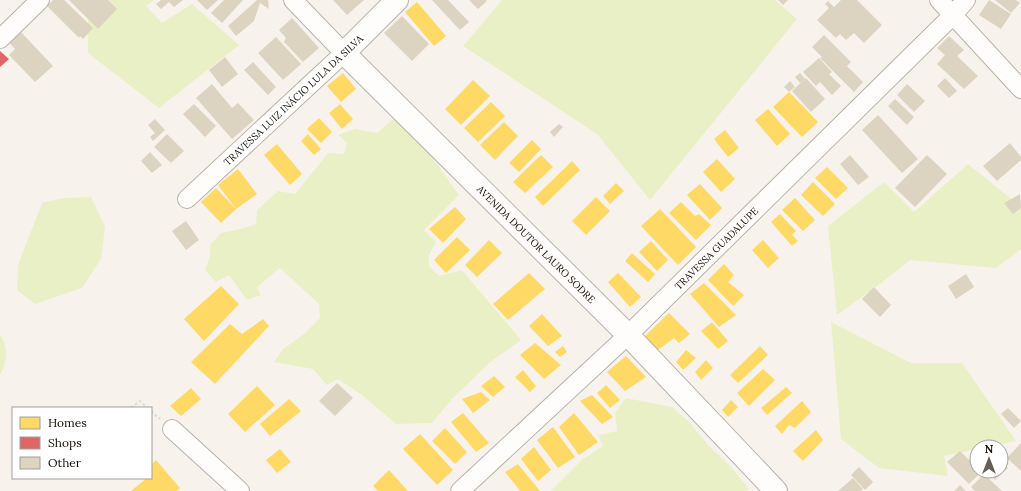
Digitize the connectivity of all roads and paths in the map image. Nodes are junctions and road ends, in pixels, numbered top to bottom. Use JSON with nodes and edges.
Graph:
{"nodes":[{"id":1,"x":40,"y":0,"type":"edge"},
{"id":2,"x":293,"y":0,"type":"edge"},
{"id":3,"x":397,"y":0,"type":"edge"},
{"id":4,"x":939,"y":0,"type":"edge"},
{"id":5,"x":966,"y":0,"type":"edge"},
{"id":6,"x":953,"y":15,"type":"junction"},
{"id":7,"x":0,"y":39,"type":"edge"},
{"id":8,"x":344,"y":53,"type":"junction"},
{"id":9,"x":1021,"y":89,"type":"edge"},
{"id":10,"x":187,"y":200,"type":"dead end"},
{"id":11,"x":628,"y":335,"type":"junction"},
{"id":12,"x":132,"y":407,"type":"edge"},
{"id":13,"x":146,"y":407,"type":"edge"},
{"id":14,"x":172,"y":429,"type":"dead end"},
{"id":15,"x":240,"y":491,"type":"edge"},
{"id":16,"x":460,"y":491,"type":"edge"},
{"id":17,"x":776,"y":491,"type":"edge"}],
"edges":[{"from":1,"to":7,"type":"street"},
{"from":2,"to":8,"type":"street","name":"AVENIDA DOUTOR LAURO SODRE"},
{"from":3,"to":8,"type":"street","name":"TRAVESSA LUIZ INÁCIO LULA DA SILVA"},
{"from":4,"to":6,"type":"street"},
{"from":5,"to":6,"type":"street","name":"TRAVESSA GUADALUPE"},
{"from":6,"to":9,"type":"street"},
{"from":6,"to":11,"type":"street","name":"TRAVESSA GUADALUPE"},
{"from":8,"to":10,"type":"street","name":"TRAVESSA LUIZ INÁCIO LULA DA SILVA"},
{"from":8,"to":11,"type":"street","name":"AVENIDA DOUTOR LAURO SODRE"},
{"from":11,"to":16,"type":"street","name":"TRAVESSA GUADALUPE"},
{"from":11,"to":17,"type":"street","name":"AVENIDA DOUTOR LAURO SODRE"},
{"from":12,"to":13,"type":"path"},
{"from":14,"to":15,"type":"street"}]}
